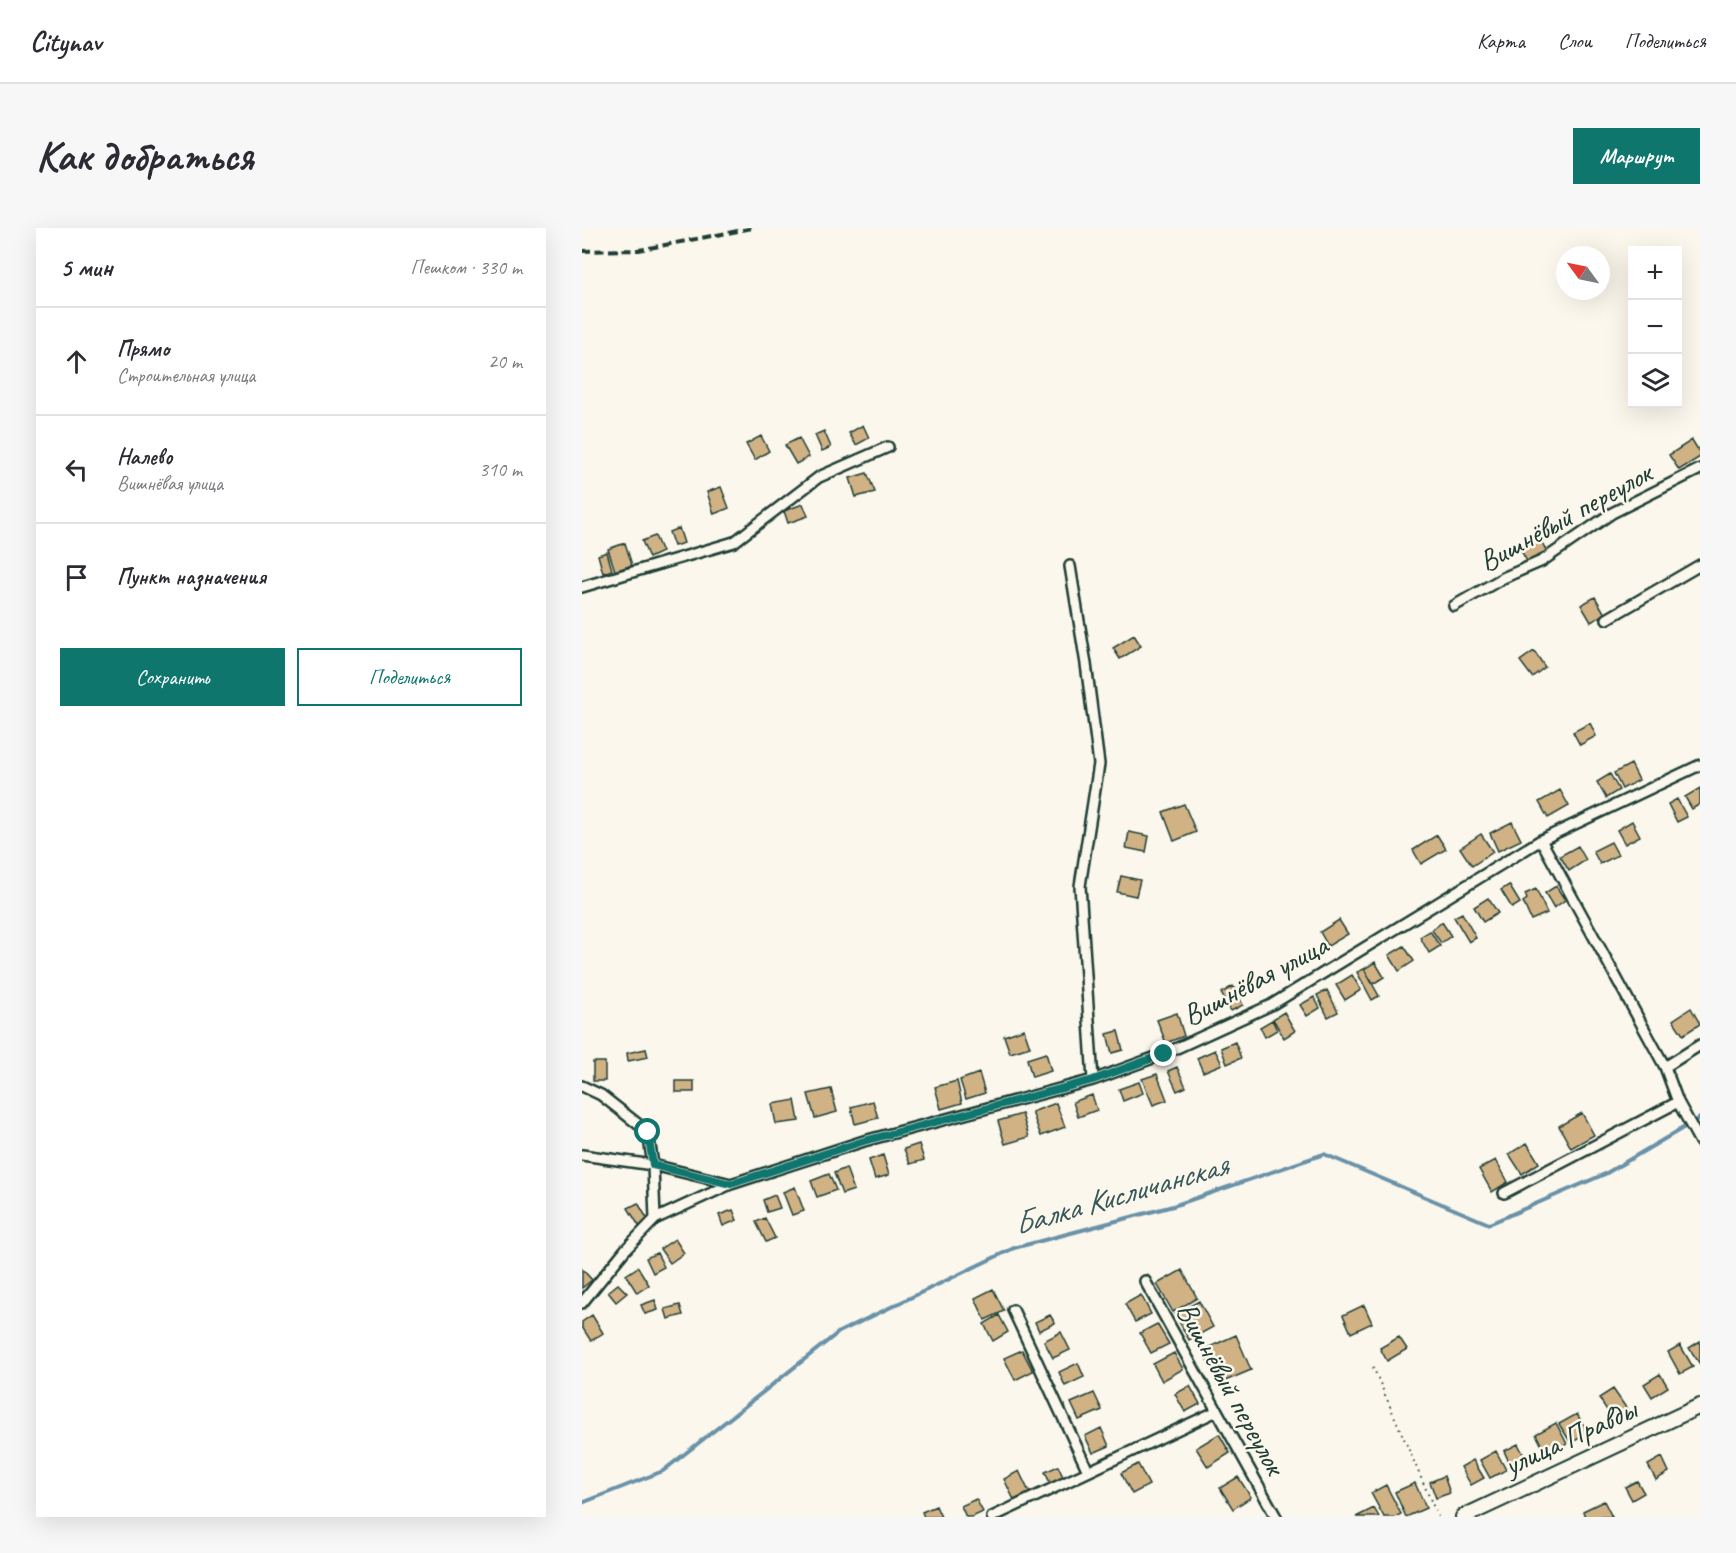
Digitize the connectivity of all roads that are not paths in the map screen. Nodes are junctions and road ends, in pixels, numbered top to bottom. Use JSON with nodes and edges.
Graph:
{"nodes":[{"id":1,"x":888,"y":447,"type":"dead end"},
{"id":2,"x":1700,"y":470,"type":"edge"},
{"id":3,"x":1700,"y":565,"type":"edge"},
{"id":4,"x":1070,"y":566,"type":"dead end"},
{"id":5,"x":582,"y":587,"type":"edge"},
{"id":6,"x":1454,"y":606,"type":"dead end"},
{"id":7,"x":1607,"y":619,"type":"dead end"},
{"id":8,"x":1700,"y":765,"type":"edge"},
{"id":9,"x":1541,"y":840,"type":"junction"},
{"id":10,"x":1700,"y":1045,"type":"edge"},
{"id":11,"x":1665,"y":1067,"type":"junction"},
{"id":12,"x":1093,"y":1080,"type":"junction"},
{"id":13,"x":582,"y":1086,"type":"edge"},
{"id":14,"x":1678,"y":1102,"type":"junction"},
{"id":15,"x":1700,"y":1142,"type":"edge"},
{"id":16,"x":582,"y":1155,"type":"edge"},
{"id":17,"x":653,"y":1165,"type":"junction"},
{"id":18,"x":731,"y":1184,"type":"junction"},
{"id":19,"x":1504,"y":1193,"type":"dead end"},
{"id":20,"x":655,"y":1219,"type":"junction"},
{"id":21,"x":1145,"y":1281,"type":"dead end"},
{"id":22,"x":582,"y":1303,"type":"edge"},
{"id":23,"x":1013,"y":1310,"type":"dead end"},
{"id":24,"x":1700,"y":1406,"type":"edge"},
{"id":25,"x":1217,"y":1411,"type":"junction"},
{"id":26,"x":1088,"y":1471,"type":"junction"},
{"id":27,"x":992,"y":1517,"type":"edge"},
{"id":28,"x":1276,"y":1517,"type":"edge"},
{"id":29,"x":1463,"y":1517,"type":"edge"}],
"edges":[{"from":1,"to":5,"type":"street"},
{"from":2,"to":6,"type":"street","name":"Вишнёвый переулок"},
{"from":3,"to":7,"type":"street"},
{"from":4,"to":12,"type":"street"},
{"from":8,"to":9,"type":"street","name":"Вишнёвая улица"},
{"from":9,"to":11,"type":"street"},
{"from":9,"to":12,"type":"street","name":"Вишнёвая улица"},
{"from":10,"to":11,"type":"street"},
{"from":11,"to":14,"type":"street"},
{"from":12,"to":18,"type":"street","name":"Вишнёвая улица"},
{"from":13,"to":17,"type":"street"},
{"from":14,"to":15,"type":"street"},
{"from":14,"to":19,"type":"street"},
{"from":16,"to":17,"type":"street"},
{"from":17,"to":18,"type":"street"},
{"from":17,"to":20,"type":"street"},
{"from":18,"to":20,"type":"street","name":"Вишнёвая улица"},
{"from":20,"to":22,"type":"street","name":"Вишнёвая улица"},
{"from":21,"to":25,"type":"street","name":"Вишнёвый переулок"},
{"from":23,"to":26,"type":"street"},
{"from":24,"to":29,"type":"street","name":"улица Правды"},
{"from":25,"to":26,"type":"street"},
{"from":25,"to":28,"type":"street","name":"Вишнёвый переулок"},
{"from":26,"to":27,"type":"street"}]}
